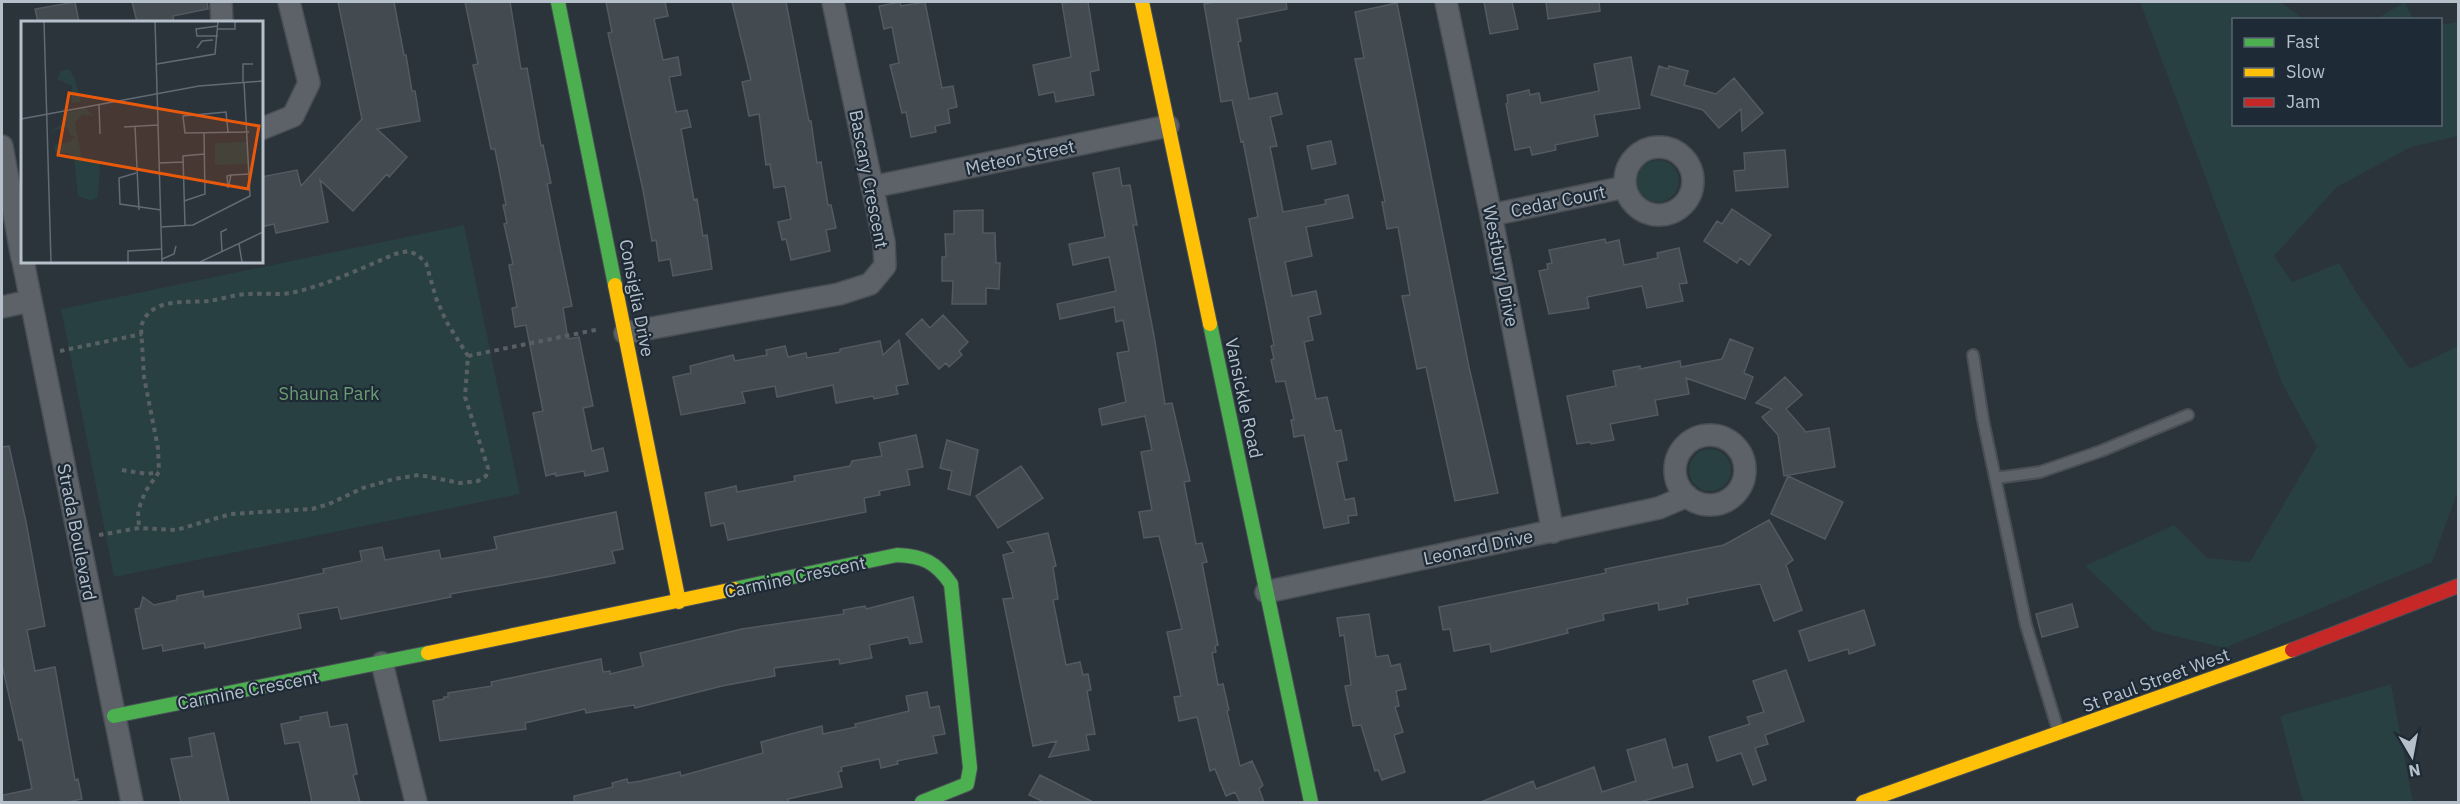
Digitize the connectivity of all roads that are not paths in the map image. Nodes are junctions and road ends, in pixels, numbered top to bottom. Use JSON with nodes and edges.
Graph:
{"nodes":[{"id":1,"x":221,"y":2,"type":"edge"},
{"id":2,"x":289,"y":2,"type":"edge"},
{"id":3,"x":558,"y":2,"type":"edge"},
{"id":4,"x":833,"y":2,"type":"edge"},
{"id":5,"x":1142,"y":2,"type":"edge"},
{"id":6,"x":1446,"y":2,"type":"edge"},
{"id":7,"x":222,"y":21,"type":"edge"},
{"id":8,"x":1168,"y":126,"type":"junction"},
{"id":9,"x":262,"y":129,"type":"edge"},
{"id":10,"x":2,"y":146,"type":"edge"},
{"id":11,"x":16,"y":185,"type":"edge"},
{"id":12,"x":872,"y":187,"type":"junction"},
{"id":13,"x":1625,"y":187,"type":"dead end"},
{"id":14,"x":1491,"y":215,"type":"junction"},
{"id":15,"x":21,"y":238,"type":"edge"},
{"id":16,"x":24,"y":262,"type":"edge"},
{"id":17,"x":30,"y":301,"type":"junction"},
{"id":18,"x":2,"y":307,"type":"edge"},
{"id":19,"x":624,"y":328,"type":"junction"},
{"id":20,"x":1973,"y":355,"type":"dead end"},
{"id":21,"x":2188,"y":415,"type":"dead end"},
{"id":22,"x":1996,"y":478,"type":"junction"},
{"id":23,"x":1687,"y":496,"type":"dead end"},
{"id":24,"x":1552,"y":532,"type":"junction"},
{"id":25,"x":2458,"y":586,"type":"edge"},
{"id":26,"x":1266,"y":592,"type":"junction"},
{"id":27,"x":679,"y":602,"type":"junction"},
{"id":28,"x":382,"y":663,"type":"junction"},
{"id":29,"x":114,"y":716,"type":"junction"},
{"id":30,"x":2060,"y":733,"type":"junction"},
{"id":31,"x":132,"y":802,"type":"edge"},
{"id":32,"x":416,"y":802,"type":"edge"},
{"id":33,"x":922,"y":802,"type":"edge"},
{"id":34,"x":1311,"y":802,"type":"edge"},
{"id":35,"x":1863,"y":802,"type":"edge"}],
"edges":[{"from":1,"to":7,"type":"street"},
{"from":2,"to":9,"type":"street"},
{"from":3,"to":19,"type":"street","name":"Consiglia Drive"},
{"from":4,"to":12,"type":"street","name":"Bascary Crescent"},
{"from":5,"to":8,"type":"street","name":"Vansickle Road"},
{"from":6,"to":14,"type":"street","name":"Westbury Drive"},
{"from":8,"to":12,"type":"street","name":"Meteor Street"},
{"from":8,"to":26,"type":"street","name":"Vansickle Road"},
{"from":10,"to":11,"type":"street","name":"Strada Boulevard"},
{"from":11,"to":15,"type":"street","name":"Strada Boulevard"},
{"from":12,"to":19,"type":"street","name":"Bascary Crescent"},
{"from":13,"to":14,"type":"street","name":"Cedar Court"},
{"from":14,"to":24,"type":"street","name":"Westbury Drive"},
{"from":16,"to":17,"type":"street","name":"Strada Boulevard"},
{"from":17,"to":18,"type":"street"},
{"from":17,"to":29,"type":"street","name":"Strada Boulevard"},
{"from":19,"to":27,"type":"street","name":"Consiglia Drive"},
{"from":20,"to":22,"type":"lane"},
{"from":21,"to":22,"type":"lane"},
{"from":22,"to":30,"type":"lane"},
{"from":23,"to":24,"type":"street","name":"Leonard Drive"},
{"from":24,"to":26,"type":"street","name":"Leonard Drive"},
{"from":25,"to":30,"type":"street","name":"St Paul Street West"},
{"from":26,"to":34,"type":"street","name":"Vansickle Road"},
{"from":27,"to":28,"type":"street","name":"Carmine Crescent"},
{"from":27,"to":33,"type":"street","name":"Carmine Crescent"},
{"from":28,"to":29,"type":"street","name":"Carmine Crescent"},
{"from":28,"to":32,"type":"street"},
{"from":29,"to":31,"type":"street","name":"Strada Boulevard"},
{"from":30,"to":35,"type":"street","name":"St Paul Street West"}]}
